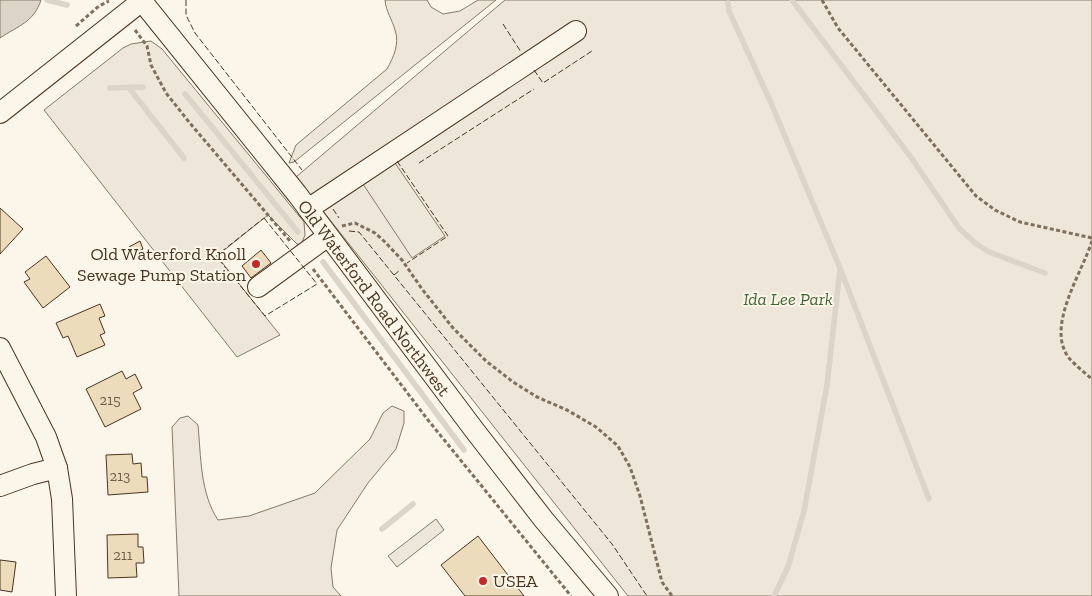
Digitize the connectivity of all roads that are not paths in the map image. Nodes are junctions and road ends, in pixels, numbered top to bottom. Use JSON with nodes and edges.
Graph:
{"nodes":[{"id":1,"x":142,"y":0,"type":"edge"},
{"id":2,"x":576,"y":31,"type":"dead end"},
{"id":3,"x":0,"y":113,"type":"edge"},
{"id":4,"x":308,"y":209,"type":"junction"},
{"id":5,"x":328,"y":236,"type":"junction"},
{"id":6,"x":258,"y":287,"type":"dead end"},
{"id":7,"x":0,"y":348,"type":"edge"},
{"id":8,"x":57,"y":468,"type":"junction"},
{"id":9,"x":0,"y":486,"type":"edge"},
{"id":10,"x":66,"y":596,"type":"edge"},
{"id":11,"x":608,"y":596,"type":"edge"}],
"edges":[{"from":1,"to":3,"type":"street"},
{"from":1,"to":4,"type":"street","name":"Old Waterford Road Northwest"},
{"from":2,"to":4,"type":"street"},
{"from":4,"to":5,"type":"street","name":"Old Waterford Road Northwest"},
{"from":5,"to":6,"type":"street"},
{"from":5,"to":11,"type":"street","name":"Old Waterford Road Northwest"},
{"from":7,"to":8,"type":"street"},
{"from":8,"to":9,"type":"street"},
{"from":8,"to":10,"type":"street"}]}
